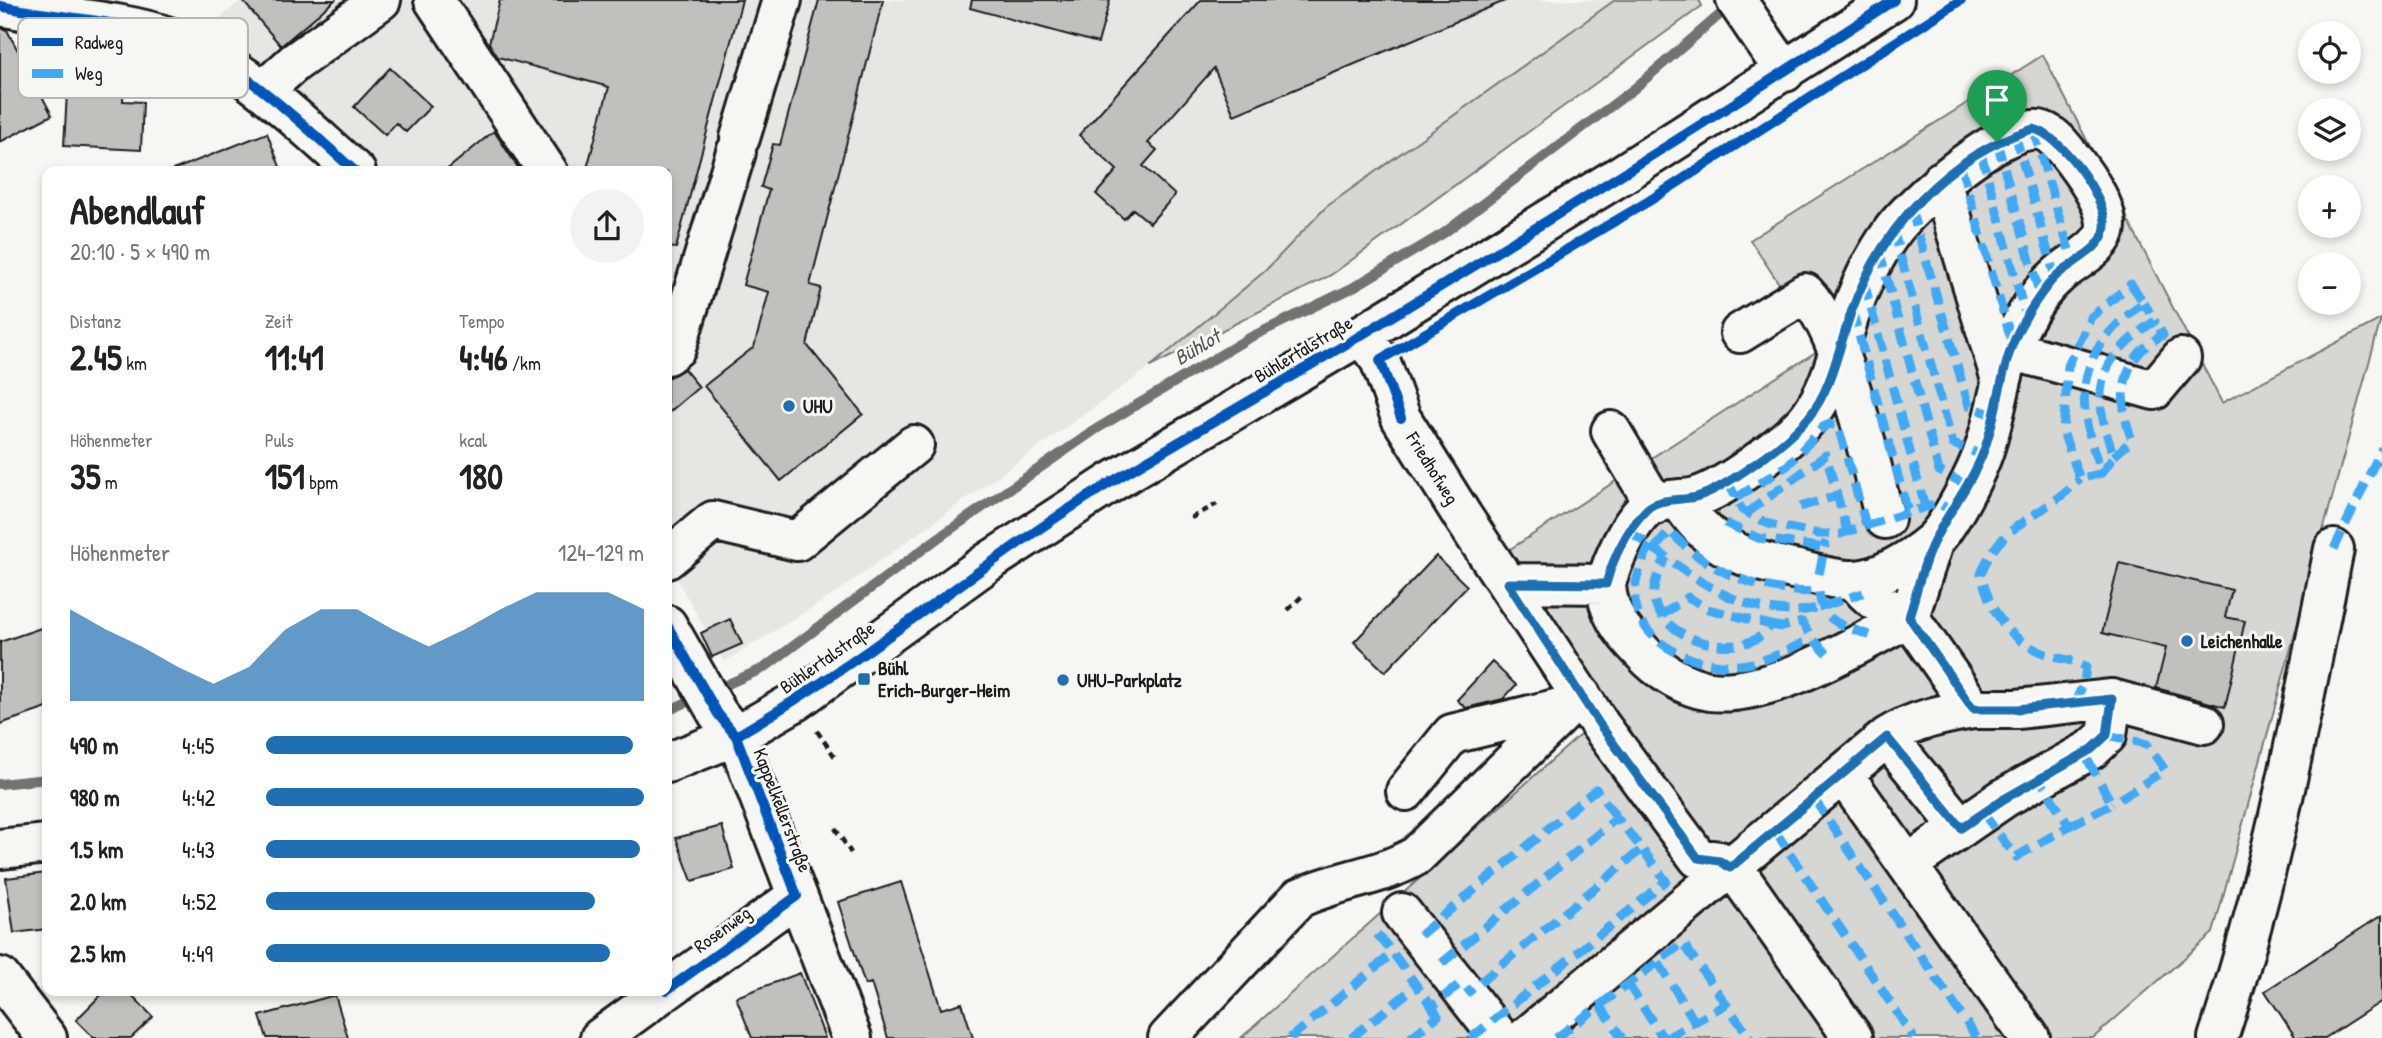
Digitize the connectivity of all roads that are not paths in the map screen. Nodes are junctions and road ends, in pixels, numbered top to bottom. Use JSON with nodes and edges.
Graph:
{"nodes":[{"id":1,"x":381,"y":0,"type":"edge"},
{"id":2,"x":434,"y":0,"type":"edge"},
{"id":3,"x":782,"y":0,"type":"edge"},
{"id":4,"x":1736,"y":0,"type":"edge"},
{"id":5,"x":1894,"y":0,"type":"edge"},
{"id":6,"x":0,"y":6,"type":"edge"},
{"id":7,"x":62,"y":18,"type":"edge"},
{"id":8,"x":1776,"y":60,"type":"junction"},
{"id":9,"x":248,"y":81,"type":"edge"},
{"id":10,"x":263,"y":91,"type":"junction"},
{"id":11,"x":349,"y":166,"type":"edge"},
{"id":12,"x":544,"y":166,"type":"edge"},
{"id":13,"x":1941,"y":181,"type":"junction"},
{"id":14,"x":1740,"y":333,"type":"dead end"},
{"id":15,"x":1361,"y":335,"type":"junction"},
{"id":16,"x":672,"y":340,"type":"edge"},
{"id":17,"x":1839,"y":355,"type":"junction"},
{"id":18,"x":2181,"y":358,"type":"dead end"},
{"id":19,"x":2006,"y":365,"type":"junction"},
{"id":20,"x":1611,"y":431,"type":"dead end"},
{"id":21,"x":915,"y":445,"type":"dead end"},
{"id":22,"x":1667,"y":502,"type":"junction"},
{"id":23,"x":1885,"y":519,"type":"dead end"},
{"id":24,"x":1934,"y":540,"type":"junction"},
{"id":25,"x":2334,"y":549,"type":"dead end"},
{"id":26,"x":672,"y":555,"type":"edge"},
{"id":27,"x":1501,"y":572,"type":"junction"},
{"id":28,"x":1856,"y":580,"type":"junction"},
{"id":29,"x":1606,"y":584,"type":"junction"},
{"id":30,"x":1909,"y":617,"type":"junction"},
{"id":31,"x":672,"y":633,"type":"edge"},
{"id":32,"x":2112,"y":699,"type":"junction"},
{"id":33,"x":1574,"y":700,"type":"junction"},
{"id":34,"x":1973,"y":709,"type":"junction"},
{"id":35,"x":2204,"y":724,"type":"dead end"},
{"id":36,"x":727,"y":725,"type":"junction"},
{"id":37,"x":1887,"y":737,"type":"junction"},
{"id":38,"x":672,"y":760,"type":"edge"},
{"id":39,"x":1843,"y":774,"type":"junction"},
{"id":40,"x":1406,"y":791,"type":"dead end"},
{"id":41,"x":1961,"y":828,"type":"junction"},
{"id":42,"x":42,"y":845,"type":"edge"},
{"id":43,"x":0,"y":849,"type":"edge"},
{"id":44,"x":1908,"y":864,"type":"junction"},
{"id":45,"x":1730,"y":868,"type":"junction"},
{"id":46,"x":797,"y":896,"type":"junction"},
{"id":47,"x":1402,"y":913,"type":"dead end"},
{"id":48,"x":0,"y":977,"type":"edge"},
{"id":49,"x":672,"y":986,"type":"edge"},
{"id":50,"x":658,"y":996,"type":"edge"},
{"id":51,"x":47,"y":1038,"type":"edge"},
{"id":52,"x":600,"y":1038,"type":"edge"},
{"id":53,"x":852,"y":1038,"type":"edge"},
{"id":54,"x":1168,"y":1038,"type":"edge"},
{"id":55,"x":1500,"y":1038,"type":"edge"},
{"id":56,"x":1525,"y":1038,"type":"edge"},
{"id":57,"x":1853,"y":1038,"type":"edge"},
{"id":58,"x":2030,"y":1038,"type":"edge"},
{"id":59,"x":2218,"y":1038,"type":"edge"}],
"edges":[{"from":1,"to":10,"type":"street"},
{"from":2,"to":12,"type":"street"},
{"from":3,"to":16,"type":"street"},
{"from":4,"to":8,"type":"street"},
{"from":5,"to":8,"type":"street","name":"Bühlertalstraße"},
{"from":6,"to":7,"type":"street"},
{"from":8,"to":15,"type":"street","name":"Bühlertalstraße"},
{"from":9,"to":10,"type":"street"},
{"from":10,"to":11,"type":"street"},
{"from":13,"to":17,"type":"street"},
{"from":13,"to":19,"type":"street"},
{"from":13,"to":19,"type":"street"},
{"from":14,"to":17,"type":"street"},
{"from":15,"to":27,"type":"street","name":"Friedhofweg"},
{"from":15,"to":36,"type":"street","name":"Bühlertalstraße"},
{"from":17,"to":22,"type":"street"},
{"from":17,"to":23,"type":"street"},
{"from":18,"to":19,"type":"street"},
{"from":19,"to":24,"type":"street"},
{"from":20,"to":22,"type":"street"},
{"from":21,"to":26,"type":"street"},
{"from":22,"to":28,"type":"street"},
{"from":22,"to":29,"type":"street"},
{"from":24,"to":28,"type":"street"},
{"from":24,"to":30,"type":"street"},
{"from":25,"to":59,"type":"street"},
{"from":27,"to":29,"type":"street"},
{"from":27,"to":33,"type":"street","name":"Friedhofweg"},
{"from":28,"to":30,"type":"street"},
{"from":29,"to":30,"type":"street"},
{"from":30,"to":34,"type":"street"},
{"from":31,"to":36,"type":"street","name":"Kappelkellerstraße"},
{"from":32,"to":34,"type":"street"},
{"from":32,"to":35,"type":"street"},
{"from":32,"to":41,"type":"street"},
{"from":33,"to":40,"type":"street"},
{"from":33,"to":45,"type":"street","name":"Friedhofweg"},
{"from":33,"to":54,"type":"street"},
{"from":34,"to":37,"type":"street"},
{"from":36,"to":38,"type":"street","name":"Bühlertalstraße"},
{"from":36,"to":46,"type":"street","name":"Kappelkellerstraße"},
{"from":37,"to":39,"type":"street"},
{"from":37,"to":41,"type":"street"},
{"from":39,"to":44,"type":"street"},
{"from":39,"to":45,"type":"street"},
{"from":41,"to":44,"type":"street"},
{"from":42,"to":43,"type":"street"},
{"from":44,"to":58,"type":"street"},
{"from":45,"to":56,"type":"street"},
{"from":45,"to":57,"type":"street"},
{"from":46,"to":49,"type":"street","name":"Rosenweg"},
{"from":46,"to":53,"type":"street","name":"Kappelkellerstraße"},
{"from":47,"to":55,"type":"street"},
{"from":48,"to":51,"type":"street"},
{"from":50,"to":52,"type":"street","name":"Rosenweg"}]}
